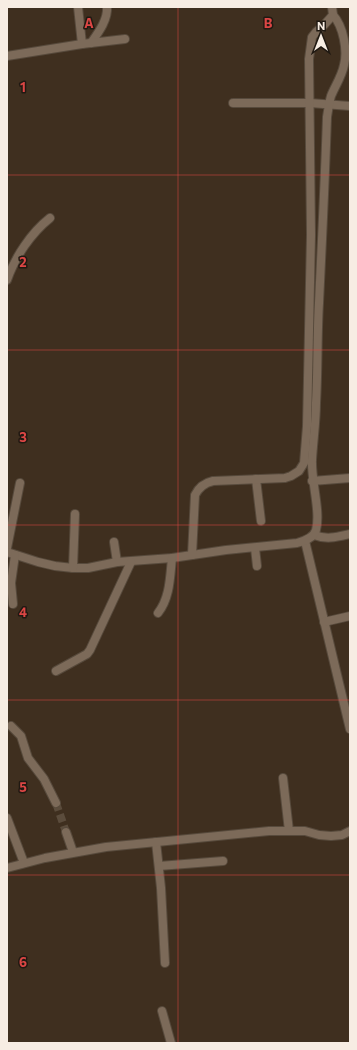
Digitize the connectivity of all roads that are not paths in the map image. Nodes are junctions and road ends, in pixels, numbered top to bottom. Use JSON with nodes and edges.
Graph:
{"nodes":[{"id":1,"x":78,"y":7,"type":"edge"},
{"id":2,"x":107,"y":7,"type":"edge"},
{"id":3,"x":333,"y":9,"type":"edge"},
{"id":4,"x":346,"y":34,"type":"edge"},
{"id":5,"x":125,"y":39,"type":"dead end"},
{"id":6,"x":91,"y":43,"type":"junction"},
{"id":7,"x":82,"y":44,"type":"junction"},
{"id":8,"x":7,"y":56,"type":"edge"},
{"id":9,"x":347,"y":64,"type":"edge"},
{"id":10,"x":233,"y":103,"type":"dead end"},
{"id":11,"x":310,"y":103,"type":"junction"},
{"id":12,"x":329,"y":104,"type":"junction"},
{"id":13,"x":350,"y":106,"type":"edge"},
{"id":14,"x":50,"y":218,"type":"dead end"},
{"id":15,"x":7,"y":280,"type":"edge"},
{"id":16,"x":350,"y":478,"type":"edge"},
{"id":17,"x":256,"y":479,"type":"junction"},
{"id":18,"x":312,"y":481,"type":"junction"},
{"id":19,"x":20,"y":483,"type":"dead end"},
{"id":20,"x":75,"y":514,"type":"dead end"},
{"id":21,"x":261,"y":521,"type":"dead end"},
{"id":22,"x":350,"y":534,"type":"edge"},
{"id":23,"x":314,"y":535,"type":"junction"},
{"id":24,"x":305,"y":541,"type":"junction"},
{"id":25,"x":114,"y":542,"type":"dead end"},
{"id":26,"x":7,"y":548,"type":"edge"},
{"id":27,"x":255,"y":548,"type":"junction"},
{"id":28,"x":11,"y":553,"type":"edge"},
{"id":29,"x":192,"y":556,"type":"junction"},
{"id":30,"x":172,"y":558,"type":"junction"},
{"id":31,"x":117,"y":562,"type":"junction"},
{"id":32,"x":131,"y":562,"type":"junction"},
{"id":33,"x":257,"y":566,"type":"dead end"},
{"id":34,"x":73,"y":568,"type":"junction"},
{"id":35,"x":13,"y":604,"type":"dead end"},
{"id":36,"x":158,"y":613,"type":"dead end"},
{"id":37,"x":350,"y":616,"type":"edge"},
{"id":38,"x":324,"y":622,"type":"junction"},
{"id":39,"x":56,"y":671,"type":"dead end"},
{"id":40,"x":11,"y":726,"type":"dead end"},
{"id":41,"x":350,"y":729,"type":"edge"},
{"id":42,"x":284,"y":778,"type":"dead end"},
{"id":43,"x":56,"y":803,"type":"tunnel mouth"},
{"id":44,"x":7,"y":818,"type":"edge"},
{"id":45,"x":289,"y":831,"type":"junction"},
{"id":46,"x":350,"y":831,"type":"edge"},
{"id":47,"x":66,"y":832,"type":"tunnel mouth"},
{"id":48,"x":156,"y":842,"type":"junction"},
{"id":49,"x":73,"y":852,"type":"junction"},
{"id":50,"x":223,"y":861,"type":"dead end"},
{"id":51,"x":24,"y":863,"type":"junction"},
{"id":52,"x":159,"y":866,"type":"junction"},
{"id":53,"x":7,"y":868,"type":"edge"},
{"id":54,"x":165,"y":963,"type":"dead end"},
{"id":55,"x":162,"y":1010,"type":"dead end"},
{"id":56,"x":171,"y":1043,"type":"edge"}],
"edges":[{"from":1,"to":7,"type":"street"},
{"from":2,"to":6,"type":"street"},
{"from":3,"to":4,"type":"street"},
{"from":3,"to":11,"type":"street"},
{"from":4,"to":9,"type":"street"},
{"from":5,"to":6,"type":"street"},
{"from":6,"to":7,"type":"street"},
{"from":7,"to":8,"type":"street"},
{"from":9,"to":12,"type":"street"},
{"from":10,"to":11,"type":"street"},
{"from":11,"to":12,"type":"street"},
{"from":11,"to":17,"type":"street"},
{"from":12,"to":13,"type":"street"},
{"from":12,"to":18,"type":"street"},
{"from":14,"to":15,"type":"street"},
{"from":16,"to":18,"type":"street"},
{"from":17,"to":21,"type":"street"},
{"from":17,"to":29,"type":"street"},
{"from":18,"to":23,"type":"street"},
{"from":19,"to":26,"type":"street"},
{"from":20,"to":34,"type":"street"},
{"from":22,"to":23,"type":"street"},
{"from":23,"to":24,"type":"street"},
{"from":24,"to":27,"type":"street"},
{"from":24,"to":38,"type":"street"},
{"from":25,"to":31,"type":"street"},
{"from":27,"to":29,"type":"street"},
{"from":27,"to":33,"type":"street"},
{"from":28,"to":34,"type":"street"},
{"from":28,"to":35,"type":"street"},
{"from":29,"to":30,"type":"street"},
{"from":30,"to":32,"type":"street"},
{"from":30,"to":36,"type":"street"},
{"from":31,"to":32,"type":"street"},
{"from":31,"to":34,"type":"street"},
{"from":32,"to":39,"type":"street"},
{"from":37,"to":38,"type":"street"},
{"from":38,"to":41,"type":"street"},
{"from":40,"to":43,"type":"street"},
{"from":42,"to":45,"type":"street"},
{"from":44,"to":51,"type":"street"},
{"from":45,"to":46,"type":"street"},
{"from":45,"to":48,"type":"street"},
{"from":47,"to":49,"type":"street"},
{"from":48,"to":49,"type":"street"},
{"from":48,"to":52,"type":"street"},
{"from":49,"to":51,"type":"street"},
{"from":50,"to":52,"type":"street"},
{"from":51,"to":53,"type":"street"},
{"from":52,"to":54,"type":"street"},
{"from":55,"to":56,"type":"street"}]}
